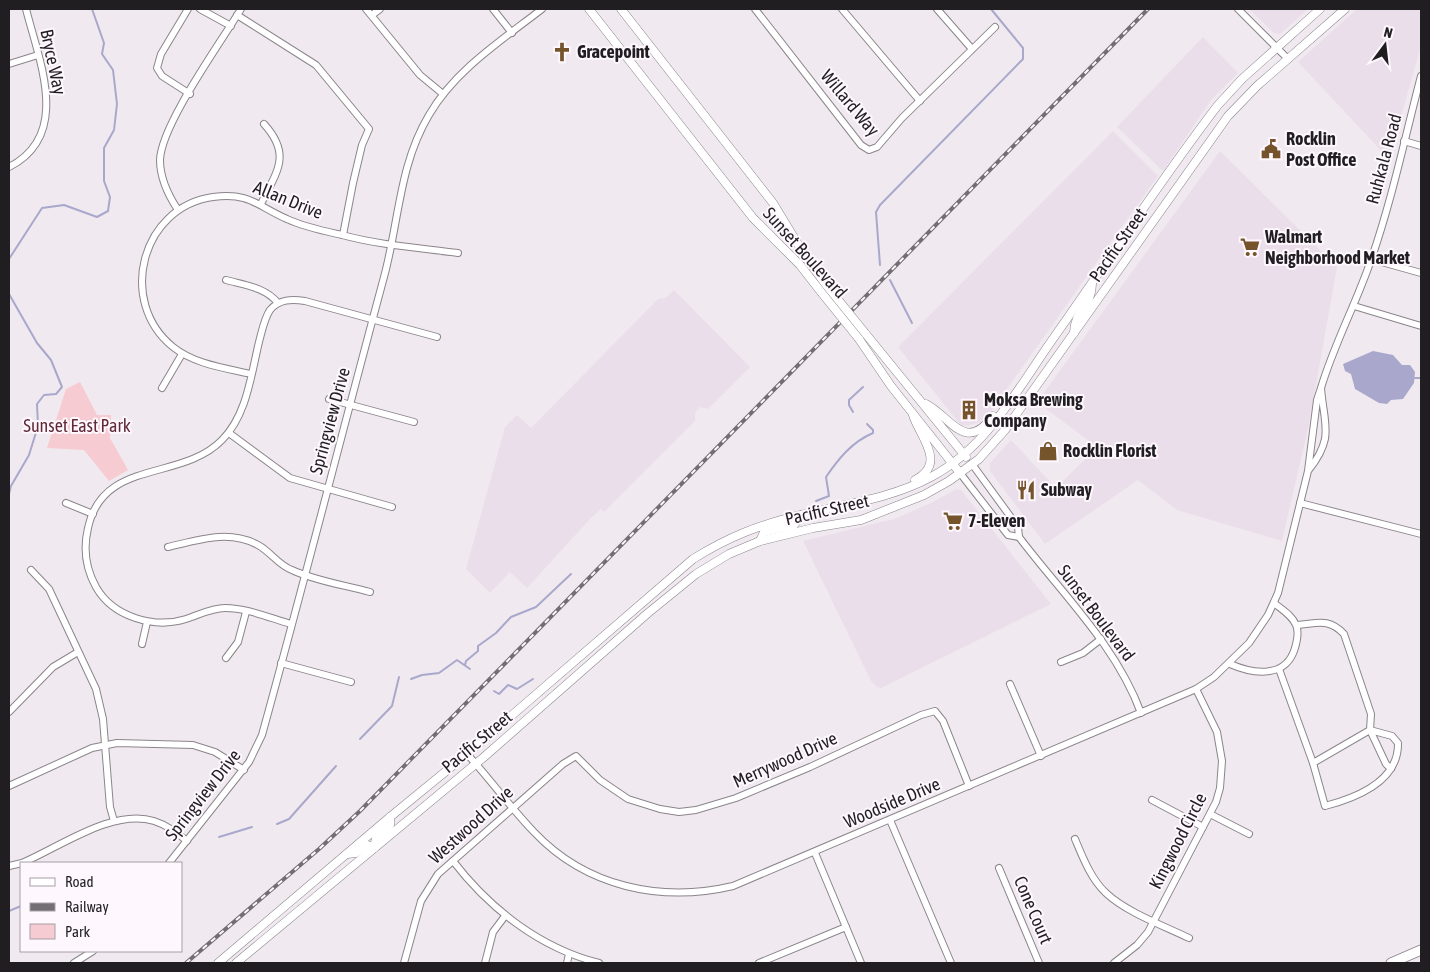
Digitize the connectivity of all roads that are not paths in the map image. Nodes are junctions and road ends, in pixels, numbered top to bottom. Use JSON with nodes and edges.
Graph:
{"nodes":[{"id":1,"x":26,"y":9,"type":"edge"},
{"id":2,"x":188,"y":9,"type":"edge"},
{"id":3,"x":200,"y":9,"type":"edge"},
{"id":4,"x":241,"y":9,"type":"edge"},
{"id":5,"x":366,"y":9,"type":"edge"},
{"id":6,"x":380,"y":9,"type":"edge"},
{"id":7,"x":493,"y":9,"type":"edge"},
{"id":8,"x":542,"y":9,"type":"edge"},
{"id":9,"x":589,"y":9,"type":"edge"},
{"id":10,"x":621,"y":9,"type":"edge"},
{"id":11,"x":755,"y":9,"type":"edge"},
{"id":12,"x":842,"y":9,"type":"edge"},
{"id":13,"x":937,"y":9,"type":"edge"},
{"id":14,"x":1238,"y":9,"type":"edge"},
{"id":15,"x":1320,"y":9,"type":"edge"},
{"id":16,"x":1345,"y":9,"type":"edge"},
{"id":17,"x":237,"y":15,"type":"junction"},
{"id":18,"x":372,"y":15,"type":"junction"},
{"id":19,"x":231,"y":26,"type":"junction"},
{"id":20,"x":995,"y":27,"type":"dead end"},
{"id":21,"x":512,"y":33,"type":"junction"},
{"id":22,"x":1276,"y":48,"type":"junction"},
{"id":23,"x":972,"y":50,"type":"junction"},
{"id":24,"x":38,"y":55,"type":"junction"},
{"id":25,"x":1288,"y":59,"type":"junction"},
{"id":26,"x":9,"y":64,"type":"edge"},
{"id":27,"x":1421,"y":76,"type":"edge"},
{"id":28,"x":190,"y":94,"type":"junction"},
{"id":29,"x":443,"y":94,"type":"junction"},
{"id":30,"x":920,"y":101,"type":"junction"},
{"id":31,"x":264,"y":124,"type":"dead end"},
{"id":32,"x":1404,"y":141,"type":"junction"},
{"id":33,"x":1421,"y":146,"type":"edge"},
{"id":34,"x":9,"y":167,"type":"edge"},
{"id":35,"x":261,"y":204,"type":"junction"},
{"id":36,"x":178,"y":210,"type":"junction"},
{"id":37,"x":343,"y":236,"type":"junction"},
{"id":38,"x":392,"y":243,"type":"junction"},
{"id":39,"x":458,"y":254,"type":"dead end"},
{"id":40,"x":1371,"y":259,"type":"junction"},
{"id":41,"x":1421,"y":273,"type":"edge"},
{"id":42,"x":226,"y":280,"type":"dead end"},
{"id":43,"x":1092,"y":284,"type":"junction"},
{"id":44,"x":278,"y":303,"type":"junction"},
{"id":45,"x":1354,"y":306,"type":"junction"},
{"id":46,"x":373,"y":320,"type":"junction"},
{"id":47,"x":1421,"y":326,"type":"edge"},
{"id":48,"x":1074,"y":333,"type":"junction"},
{"id":49,"x":438,"y":337,"type":"dead end"},
{"id":50,"x":182,"y":354,"type":"junction"},
{"id":51,"x":251,"y":374,"type":"junction"},
{"id":52,"x":162,"y":388,"type":"dead end"},
{"id":53,"x":1320,"y":388,"type":"junction"},
{"id":54,"x":1016,"y":392,"type":"junction"},
{"id":55,"x":329,"y":399,"type":"dead end"},
{"id":56,"x":923,"y":402,"type":"junction"},
{"id":57,"x":350,"y":405,"type":"junction"},
{"id":58,"x":911,"y":410,"type":"junction"},
{"id":59,"x":414,"y":422,"type":"dead end"},
{"id":60,"x":228,"y":433,"type":"junction"},
{"id":61,"x":964,"y":454,"type":"junction"},
{"id":62,"x":953,"y":464,"type":"junction"},
{"id":63,"x":972,"y":464,"type":"junction"},
{"id":64,"x":1308,"y":471,"type":"junction"},
{"id":65,"x":960,"y":473,"type":"junction"},
{"id":66,"x":904,"y":489,"type":"junction"},
{"id":67,"x":327,"y":490,"type":"junction"},
{"id":68,"x":66,"y":503,"type":"dead end"},
{"id":69,"x":1300,"y":503,"type":"junction"},
{"id":70,"x":392,"y":507,"type":"dead end"},
{"id":71,"x":93,"y":514,"type":"junction"},
{"id":72,"x":802,"y":515,"type":"junction"},
{"id":73,"x":1421,"y":534,"type":"edge"},
{"id":74,"x":1019,"y":537,"type":"junction"},
{"id":75,"x":760,"y":541,"type":"junction"},
{"id":76,"x":168,"y":546,"type":"dead end"},
{"id":77,"x":1288,"y":549,"type":"joint"},
{"id":78,"x":704,"y":553,"type":"junction"},
{"id":79,"x":711,"y":564,"type":"junction"},
{"id":80,"x":31,"y":570,"type":"dead end"},
{"id":81,"x":304,"y":575,"type":"junction"},
{"id":82,"x":370,"y":592,"type":"dead end"},
{"id":83,"x":1274,"y":603,"type":"junction"},
{"id":84,"x":640,"y":605,"type":"junction"},
{"id":85,"x":246,"y":612,"type":"junction"},
{"id":86,"x":648,"y":613,"type":"junction"},
{"id":87,"x":147,"y":622,"type":"junction"},
{"id":88,"x":291,"y":624,"type":"junction"},
{"id":89,"x":1297,"y":625,"type":"junction"},
{"id":90,"x":1101,"y":639,"type":"junction"},
{"id":91,"x":142,"y":644,"type":"dead end"},
{"id":92,"x":78,"y":652,"type":"junction"},
{"id":93,"x":226,"y":658,"type":"dead end"},
{"id":94,"x":1062,"y":662,"type":"dead end"},
{"id":95,"x":281,"y":663,"type":"junction"},
{"id":96,"x":1230,"y":664,"type":"junction"},
{"id":97,"x":1279,"y":670,"type":"junction"},
{"id":98,"x":351,"y":682,"type":"dead end"},
{"id":99,"x":1010,"y":684,"type":"dead end"},
{"id":100,"x":1196,"y":689,"type":"junction"},
{"id":101,"x":9,"y":712,"type":"edge"},
{"id":102,"x":1141,"y":712,"type":"junction"},
{"id":103,"x":1370,"y":730,"type":"junction"},
{"id":104,"x":105,"y":744,"type":"junction"},
{"id":105,"x":467,"y":754,"type":"junction"},
{"id":106,"x":576,"y":756,"type":"joint"},
{"id":107,"x":1041,"y":756,"type":"junction"},
{"id":108,"x":1313,"y":763,"type":"junction"},
{"id":109,"x":476,"y":764,"type":"junction"},
{"id":110,"x":244,"y":770,"type":"junction"},
{"id":111,"x":1391,"y":770,"type":"junction"},
{"id":112,"x":9,"y":786,"type":"edge"},
{"id":113,"x":969,"y":786,"type":"junction"},
{"id":114,"x":1152,"y":800,"type":"dead end"},
{"id":115,"x":513,"y":808,"type":"junction"},
{"id":116,"x":1210,"y":814,"type":"junction"},
{"id":117,"x":390,"y":816,"type":"junction"},
{"id":118,"x":114,"y":820,"type":"junction"},
{"id":119,"x":890,"y":820,"type":"junction"},
{"id":120,"x":1203,"y":827,"type":"junction"},
{"id":121,"x":1249,"y":834,"type":"dead end"},
{"id":122,"x":1075,"y":839,"type":"dead end"},
{"id":123,"x":187,"y":841,"type":"junction"},
{"id":124,"x":374,"y":848,"type":"junction"},
{"id":125,"x":815,"y":852,"type":"junction"},
{"id":126,"x":347,"y":854,"type":"junction"},
{"id":127,"x":23,"y":862,"type":"edge"},
{"id":128,"x":170,"y":862,"type":"edge"},
{"id":129,"x":452,"y":862,"type":"junction"},
{"id":130,"x":999,"y":868,"type":"dead end"},
{"id":131,"x":292,"y":916,"type":"junction"},
{"id":132,"x":505,"y":916,"type":"junction"},
{"id":133,"x":1154,"y":920,"type":"junction"},
{"id":134,"x":263,"y":924,"type":"junction"},
{"id":135,"x":846,"y":927,"type":"junction"},
{"id":136,"x":1189,"y":938,"type":"dead end"},
{"id":137,"x":1421,"y":950,"type":"edge"},
{"id":138,"x":91,"y":952,"type":"edge"},
{"id":139,"x":569,"y":954,"type":"junction"},
{"id":140,"x":226,"y":959,"type":"edge"},
{"id":141,"x":774,"y":961,"type":"edge"},
{"id":142,"x":74,"y":963,"type":"edge"},
{"id":143,"x":218,"y":963,"type":"edge"},
{"id":144,"x":236,"y":963,"type":"edge"},
{"id":145,"x":404,"y":963,"type":"edge"},
{"id":146,"x":485,"y":963,"type":"edge"},
{"id":147,"x":567,"y":963,"type":"edge"},
{"id":148,"x":599,"y":963,"type":"edge"},
{"id":149,"x":759,"y":963,"type":"edge"},
{"id":150,"x":861,"y":963,"type":"edge"},
{"id":151,"x":951,"y":963,"type":"edge"},
{"id":152,"x":1039,"y":963,"type":"edge"},
{"id":153,"x":1114,"y":963,"type":"edge"},
{"id":154,"x":1392,"y":963,"type":"edge"}],
"edges":[{"from":1,"to":24,"type":"street","name":"Bryce Way"},
{"from":2,"to":28,"type":"street"},
{"from":3,"to":19,"type":"street"},
{"from":4,"to":17,"type":"street"},
{"from":5,"to":18,"type":"street"},
{"from":6,"to":18,"type":"street"},
{"from":7,"to":21,"type":"street"},
{"from":8,"to":21,"type":"street","name":"Springview Drive"},
{"from":9,"to":58,"type":"main road","name":"Sunset Boulevard","bridge":true},
{"from":10,"to":56,"type":"main road","name":"Sunset Boulevard","bridge":true},
{"from":11,"to":30,"type":"street","name":"Willard Way"},
{"from":12,"to":30,"type":"street"},
{"from":13,"to":23,"type":"street"},
{"from":14,"to":22,"type":"street"},
{"from":15,"to":22,"type":"main road","name":"Pacific Street"},
{"from":16,"to":25,"type":"main road","name":"Pacific Street"},
{"from":17,"to":19,"type":"street"},
{"from":17,"to":37,"type":"street"},
{"from":18,"to":29,"type":"street"},
{"from":19,"to":28,"type":"street"},
{"from":20,"to":23,"type":"street","name":"Willard Way"},
{"from":21,"to":29,"type":"street","name":"Springview Drive"},
{"from":22,"to":25,"type":"street"},
{"from":22,"to":43,"type":"main road","name":"Pacific Street"},
{"from":23,"to":30,"type":"street","name":"Willard Way"},
{"from":24,"to":26,"type":"street"},
{"from":24,"to":34,"type":"street","name":"Bryce Way"},
{"from":25,"to":48,"type":"main road","name":"Pacific Street"},
{"from":27,"to":32,"type":"street","name":"Ruhkala Road"},
{"from":28,"to":36,"type":"street"},
{"from":29,"to":38,"type":"street","name":"Springview Drive"},
{"from":31,"to":35,"type":"street"},
{"from":32,"to":33,"type":"street"},
{"from":32,"to":40,"type":"street","name":"Ruhkala Road"},
{"from":35,"to":36,"type":"street","name":"Allan Drive"},
{"from":35,"to":37,"type":"street","name":"Allan Drive"},
{"from":36,"to":50,"type":"street","name":"Allan Drive"},
{"from":37,"to":38,"type":"street","name":"Allan Drive"},
{"from":38,"to":39,"type":"street","name":"Allan Drive"},
{"from":38,"to":46,"type":"street","name":"Springview Drive"},
{"from":40,"to":41,"type":"street"},
{"from":40,"to":45,"type":"street","name":"Ruhkala Road"},
{"from":42,"to":44,"type":"street"},
{"from":43,"to":48,"type":"main road"},
{"from":43,"to":54,"type":"main road","name":"Pacific Street"},
{"from":44,"to":46,"type":"street"},
{"from":44,"to":51,"type":"street"},
{"from":45,"to":47,"type":"street"},
{"from":45,"to":53,"type":"street","name":"Ruhkala Road"},
{"from":46,"to":49,"type":"street"},
{"from":46,"to":57,"type":"street","name":"Springview Drive"},
{"from":48,"to":63,"type":"main road","name":"Pacific Street"},
{"from":50,"to":51,"type":"street","name":"Allan Drive"},
{"from":50,"to":52,"type":"street"},
{"from":51,"to":60,"type":"street"},
{"from":53,"to":64,"type":"street","name":"Ruhkala Road"},
{"from":53,"to":64,"type":"street","name":"Ruhkala Road"},
{"from":54,"to":56,"type":"main road"},
{"from":54,"to":61,"type":"main road","name":"Pacific Street"},
{"from":55,"to":57,"type":"street"},
{"from":56,"to":61,"type":"main road","name":"Sunset Boulevard"},
{"from":57,"to":59,"type":"street"},
{"from":57,"to":67,"type":"street","name":"Springview Drive"},
{"from":58,"to":62,"type":"main road","name":"Sunset Boulevard"},
{"from":58,"to":66,"type":"main road"},
{"from":60,"to":67,"type":"street"},
{"from":60,"to":71,"type":"street"},
{"from":61,"to":62,"type":"main road","name":"Pacific Street"},
{"from":61,"to":63,"type":"main road","name":"Sunset Boulevard"},
{"from":62,"to":65,"type":"main road","name":"Sunset Boulevard"},
{"from":62,"to":66,"type":"main road","name":"Pacific Street"},
{"from":63,"to":65,"type":"main road","name":"Pacific Street"},
{"from":63,"to":74,"type":"street","name":"Sunset Boulevard"},
{"from":64,"to":69,"type":"street","name":"Ruhkala Road"},
{"from":65,"to":74,"type":"street","name":"Sunset Boulevard"},
{"from":65,"to":75,"type":"main road","name":"Pacific Street"},
{"from":66,"to":72,"type":"main road","name":"Pacific Street"},
{"from":67,"to":70,"type":"street"},
{"from":67,"to":81,"type":"street","name":"Springview Drive"},
{"from":68,"to":71,"type":"street"},
{"from":69,"to":73,"type":"street"},
{"from":69,"to":77,"type":"street","name":"Ruhkala Road"},
{"from":71,"to":87,"type":"street"},
{"from":72,"to":75,"type":"main road"},
{"from":72,"to":78,"type":"main road","name":"Pacific Street"},
{"from":74,"to":90,"type":"street","name":"Sunset Boulevard"},
{"from":75,"to":79,"type":"main road","name":"Pacific Street"},
{"from":76,"to":81,"type":"street"},
{"from":77,"to":83,"type":"street","name":"Woodside Drive"},
{"from":78,"to":79,"type":"main road"},
{"from":78,"to":84,"type":"main road","name":"Pacific Street"},
{"from":79,"to":86,"type":"main road","name":"Pacific Street"},
{"from":80,"to":92,"type":"street"},
{"from":81,"to":82,"type":"street"},
{"from":81,"to":88,"type":"street","name":"Springview Drive"},
{"from":83,"to":89,"type":"street"},
{"from":83,"to":96,"type":"street","name":"Woodside Drive"},
{"from":84,"to":86,"type":"main road"},
{"from":84,"to":105,"type":"main road","name":"Pacific Street"},
{"from":85,"to":87,"type":"street"},
{"from":85,"to":88,"type":"street"},
{"from":85,"to":93,"type":"street"},
{"from":86,"to":109,"type":"main road","name":"Pacific Street"},
{"from":87,"to":91,"type":"street"},
{"from":88,"to":95,"type":"street","name":"Springview Drive"},
{"from":89,"to":97,"type":"street"},
{"from":89,"to":103,"type":"street"},
{"from":90,"to":94,"type":"street"},
{"from":90,"to":102,"type":"street","name":"Sunset Boulevard"},
{"from":92,"to":101,"type":"street"},
{"from":92,"to":104,"type":"street"},
{"from":95,"to":98,"type":"street"},
{"from":95,"to":110,"type":"street","name":"Springview Drive"},
{"from":96,"to":97,"type":"street"},
{"from":96,"to":100,"type":"street","name":"Woodside Drive"},
{"from":97,"to":108,"type":"street"},
{"from":99,"to":107,"type":"street"},
{"from":100,"to":102,"type":"street","name":"Woodside Drive"},
{"from":100,"to":116,"type":"street","name":"Kingwood Circle"},
{"from":102,"to":107,"type":"street","name":"Woodside Drive"},
{"from":103,"to":108,"type":"street"},
{"from":103,"to":111,"type":"street"},
{"from":103,"to":111,"type":"street"},
{"from":104,"to":110,"type":"street"},
{"from":104,"to":112,"type":"street"},
{"from":104,"to":118,"type":"street"},
{"from":105,"to":109,"type":"street","name":"Woodside Drive"},
{"from":105,"to":117,"type":"main road","name":"Pacific Street"},
{"from":106,"to":113,"type":"street","name":"Merrywood Drive"},
{"from":106,"to":115,"type":"street","name":"Westwood Drive"},
{"from":107,"to":113,"type":"street","name":"Woodside Drive"},
{"from":108,"to":111,"type":"street"},
{"from":109,"to":115,"type":"street","name":"Woodside Drive"},
{"from":109,"to":124,"type":"main road","name":"Pacific Street"},
{"from":110,"to":123,"type":"street","name":"Springview Drive"},
{"from":113,"to":119,"type":"street","name":"Woodside Drive"},
{"from":114,"to":120,"type":"street"},
{"from":115,"to":125,"type":"street","name":"Woodside Drive"},
{"from":115,"to":129,"type":"street","name":"Westwood Drive"},
{"from":116,"to":120,"type":"street","name":"Kingwood Circle"},
{"from":116,"to":121,"type":"street"},
{"from":117,"to":124,"type":"main road"},
{"from":117,"to":126,"type":"main road","name":"Pacific Street"},
{"from":118,"to":123,"type":"street"},
{"from":118,"to":127,"type":"street"},
{"from":119,"to":125,"type":"street","name":"Woodside Drive"},
{"from":119,"to":151,"type":"street"},
{"from":120,"to":133,"type":"street","name":"Kingwood Circle"},
{"from":122,"to":133,"type":"street"},
{"from":123,"to":128,"type":"street","name":"Springview Drive"},
{"from":124,"to":126,"type":"main road"},
{"from":124,"to":131,"type":"main road","name":"Pacific Street"},
{"from":125,"to":135,"type":"street"},
{"from":126,"to":134,"type":"main road","name":"Pacific Street"},
{"from":129,"to":132,"type":"street"},
{"from":129,"to":145,"type":"street","name":"Westwood Drive"},
{"from":130,"to":152,"type":"street","name":"Cone Court"},
{"from":131,"to":134,"type":"main road"},
{"from":131,"to":144,"type":"main road","name":"Pacific Street"},
{"from":132,"to":139,"type":"street"},
{"from":132,"to":146,"type":"street"},
{"from":133,"to":136,"type":"street"},
{"from":133,"to":153,"type":"street","name":"Kingwood Circle"},
{"from":134,"to":140,"type":"main road","name":"Pacific Street"},
{"from":135,"to":141,"type":"street"},
{"from":135,"to":150,"type":"street"},
{"from":137,"to":154,"type":"highway"},
{"from":138,"to":142,"type":"street"},
{"from":139,"to":147,"type":"street"},
{"from":139,"to":148,"type":"street"},
{"from":140,"to":143,"type":"main road","name":"Pacific Street"},
{"from":141,"to":149,"type":"street"}]}
